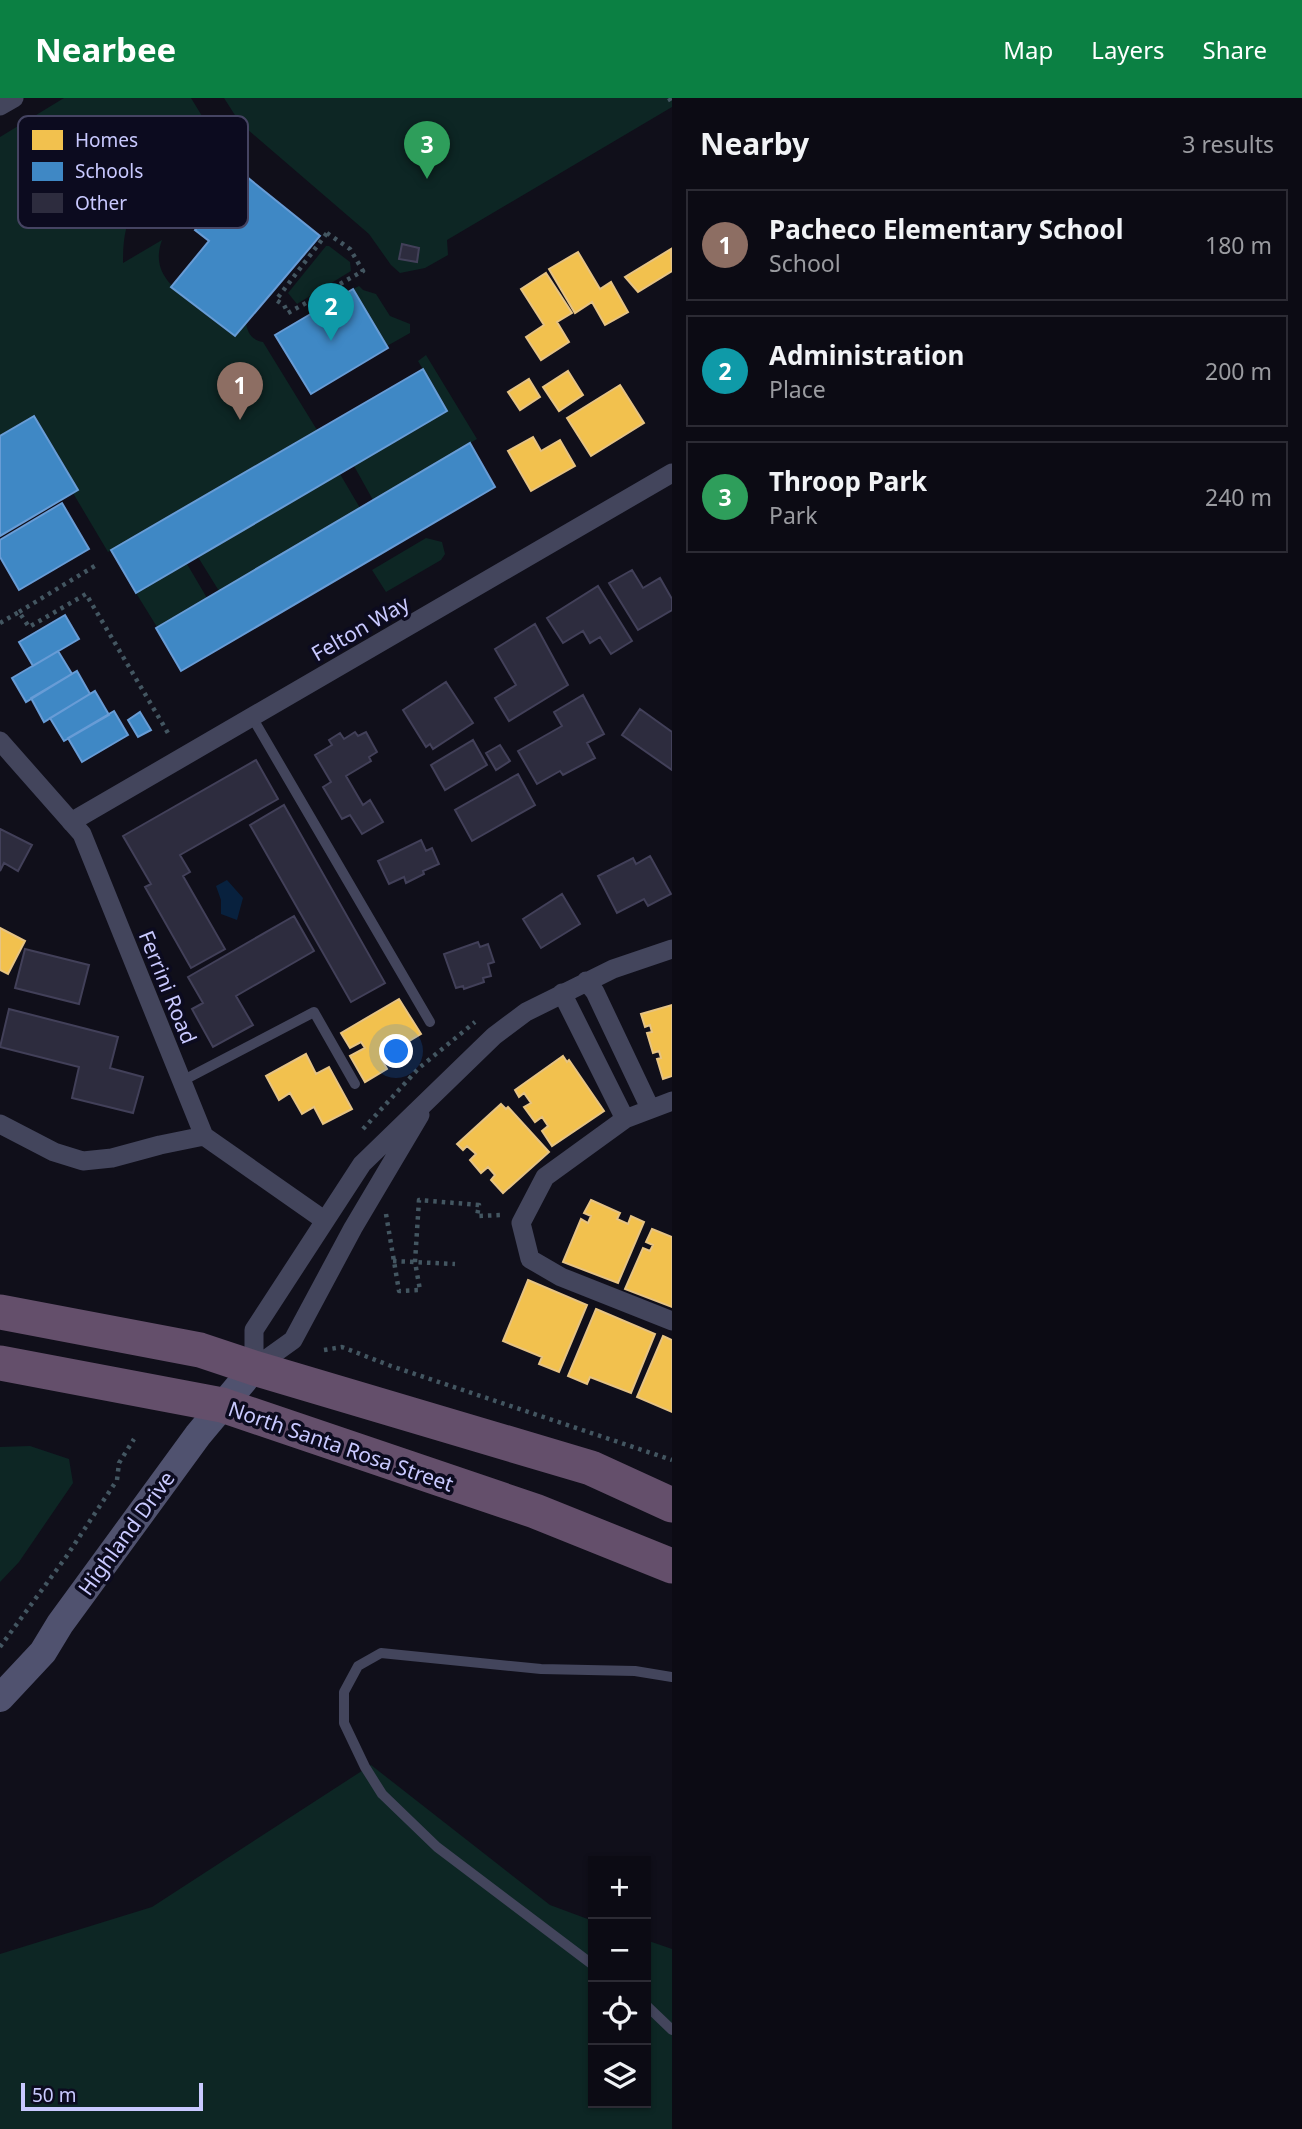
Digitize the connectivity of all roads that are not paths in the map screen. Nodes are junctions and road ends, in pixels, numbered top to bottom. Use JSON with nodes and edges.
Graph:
{"nodes":[{"id":1,"x":13,"y":98,"type":"edge"},
{"id":2,"x":0,"y":106,"type":"edge"},
{"id":3,"x":672,"y":472,"type":"edge"},
{"id":4,"x":252,"y":717,"type":"junction"},
{"id":5,"x":0,"y":741,"type":"edge"},
{"id":6,"x":71,"y":822,"type":"junction"},
{"id":7,"x":672,"y":949,"type":"edge"},
{"id":8,"x":586,"y":981,"type":"junction"},
{"id":9,"x":562,"y":993,"type":"junction"},
{"id":10,"x":430,"y":1022,"type":"dead end"},
{"id":11,"x":182,"y":1081,"type":"junction"},
{"id":12,"x":355,"y":1084,"type":"dead end"},
{"id":13,"x":434,"y":1092,"type":"junction"},
{"id":14,"x":672,"y":1101,"type":"edge"},
{"id":15,"x":650,"y":1108,"type":"junction"},
{"id":16,"x":625,"y":1119,"type":"junction"},
{"id":17,"x":0,"y":1124,"type":"edge"},
{"id":18,"x":204,"y":1136,"type":"junction"},
{"id":19,"x":324,"y":1220,"type":"junction"},
{"id":20,"x":0,"y":1312,"type":"edge"},
{"id":21,"x":672,"y":1321,"type":"edge"},
{"id":22,"x":0,"y":1363,"type":"edge"},
{"id":23,"x":254,"y":1368,"type":"junction"},
{"id":24,"x":222,"y":1405,"type":"junction"},
{"id":25,"x":672,"y":1505,"type":"edge"},
{"id":26,"x":672,"y":1566,"type":"edge"},
{"id":27,"x":672,"y":1677,"type":"edge"},
{"id":28,"x":0,"y":1698,"type":"edge"},
{"id":29,"x":588,"y":1961,"type":"edge"},
{"id":30,"x":651,"y":2010,"type":"edge"},
{"id":31,"x":672,"y":2030,"type":"edge"}],
"edges":[{"from":1,"to":2,"type":"street"},
{"from":3,"to":4,"type":"street","name":"Felton Way"},
{"from":4,"to":6,"type":"street","name":"Felton Way"},
{"from":4,"to":10,"type":"lane"},
{"from":5,"to":6,"type":"street","name":"Ferrini Road"},
{"from":6,"to":11,"type":"street","name":"Ferrini Road"},
{"from":7,"to":8,"type":"street","name":"Highland Drive"},
{"from":8,"to":9,"type":"street","name":"Highland Drive"},
{"from":8,"to":15,"type":"street"},
{"from":9,"to":13,"type":"street","name":"Highland Drive"},
{"from":9,"to":16,"type":"street"},
{"from":11,"to":12,"type":"lane"},
{"from":11,"to":18,"type":"street","name":"Ferrini Road"},
{"from":13,"to":19,"type":"street","name":"Highland Drive"},
{"from":13,"to":23,"type":"street","name":"Highland Drive"},
{"from":14,"to":15,"type":"street"},
{"from":15,"to":16,"type":"street"},
{"from":16,"to":21,"type":"street"},
{"from":17,"to":18,"type":"street"},
{"from":18,"to":19,"type":"street"},
{"from":19,"to":23,"type":"street","name":"Highland Drive"},
{"from":20,"to":23,"type":"highway"},
{"from":22,"to":24,"type":"highway","name":"North Santa Rosa Street"},
{"from":23,"to":24,"type":"street","name":"Highland Drive"},
{"from":23,"to":25,"type":"highway"},
{"from":24,"to":26,"type":"highway","name":"North Santa Rosa Street"},
{"from":24,"to":28,"type":"street","name":"Highland Drive"},
{"from":27,"to":29,"type":"lane"},
{"from":30,"to":31,"type":"lane"}]}
